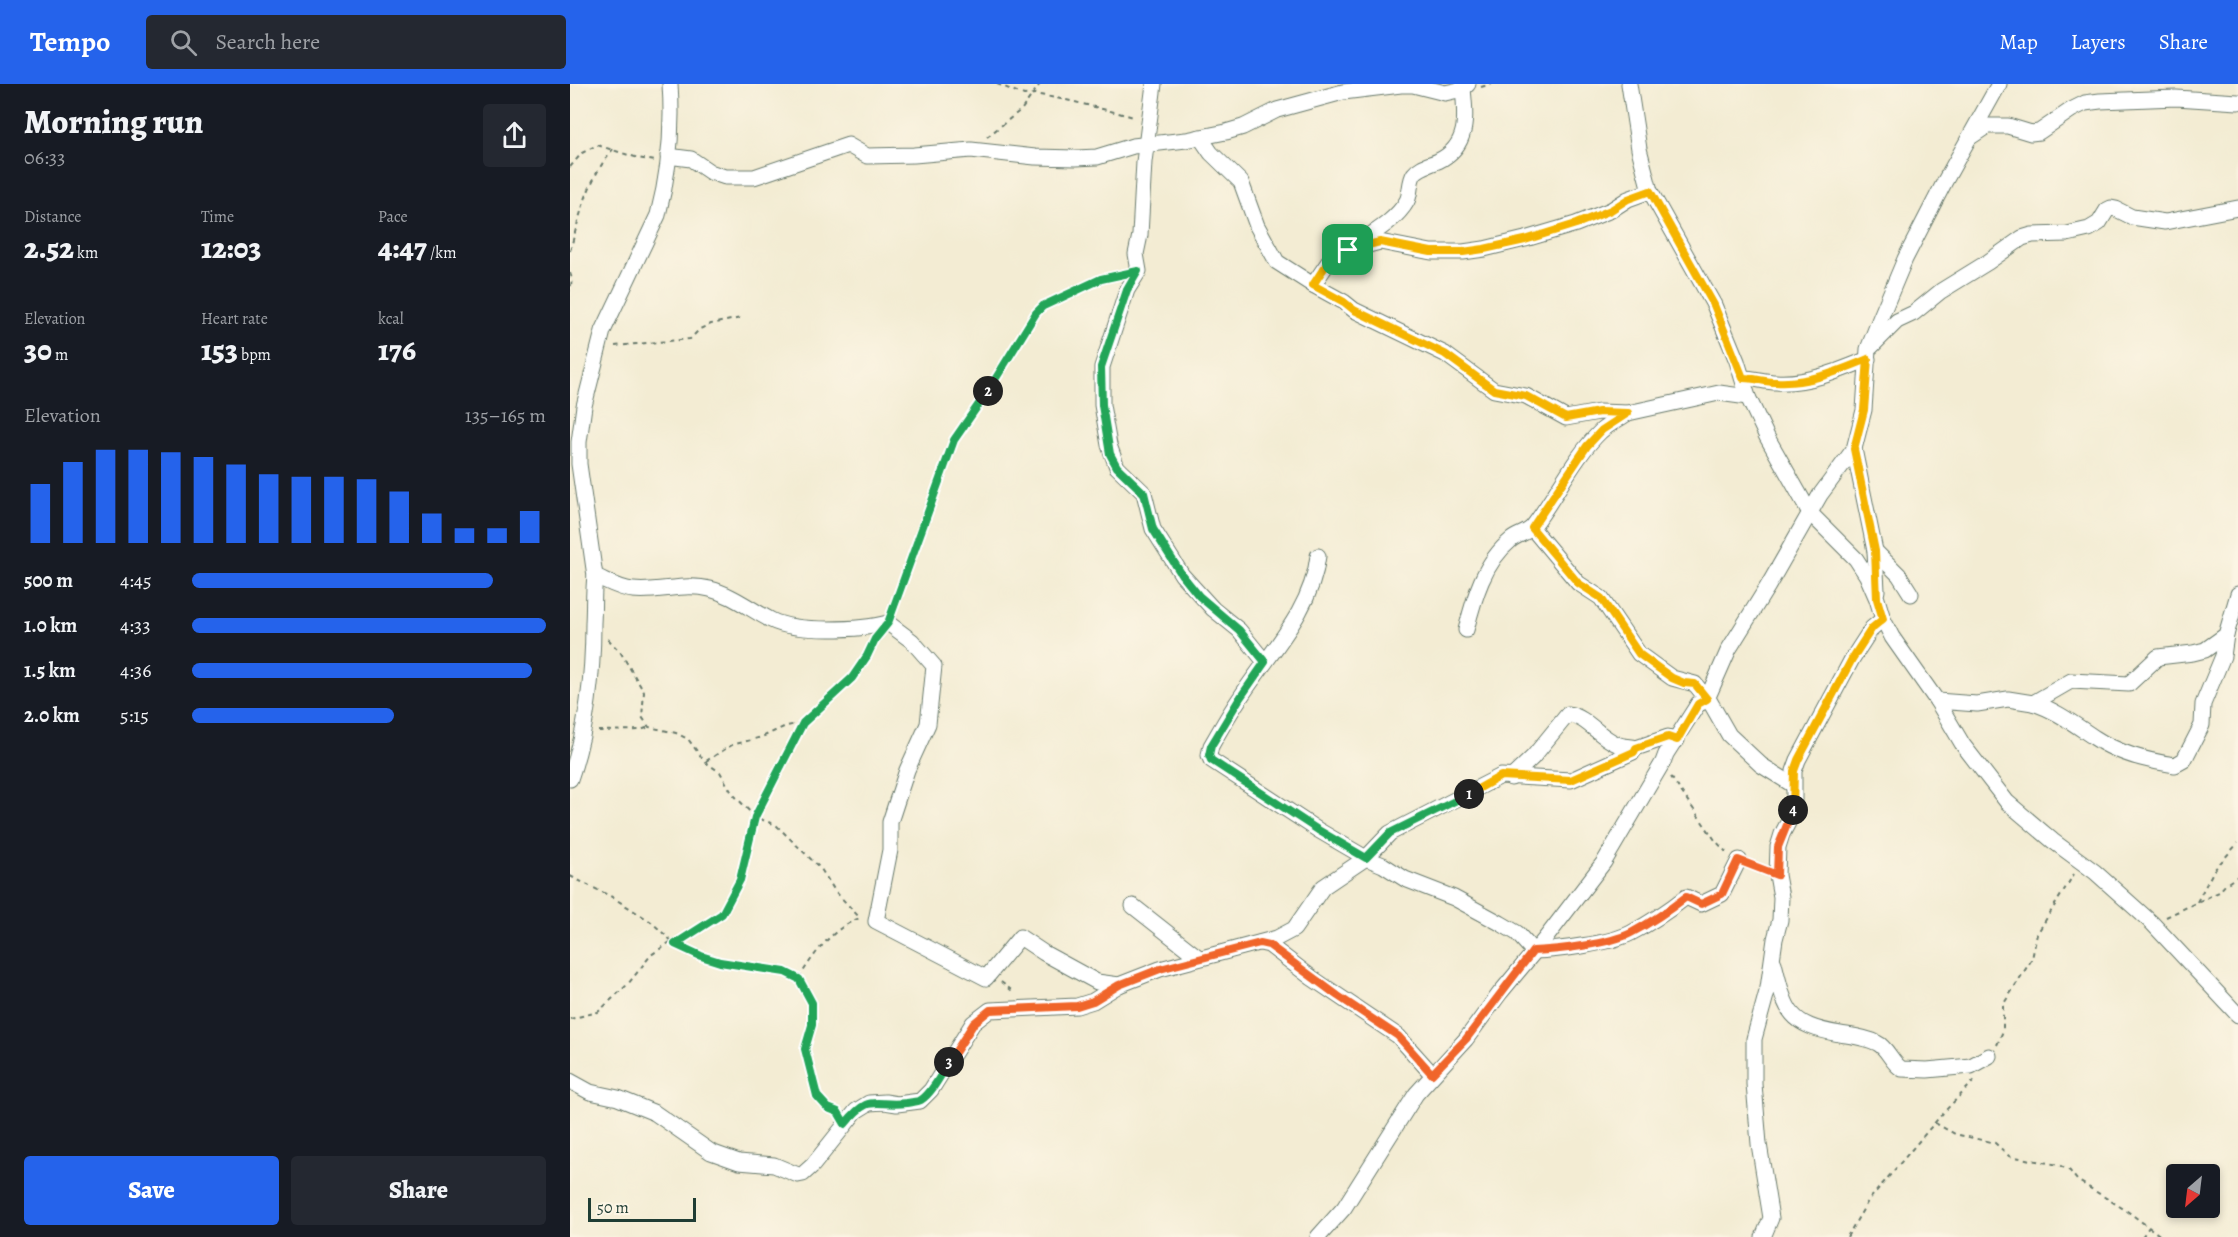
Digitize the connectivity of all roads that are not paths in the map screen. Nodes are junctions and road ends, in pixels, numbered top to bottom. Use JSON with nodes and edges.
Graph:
{"nodes":[{"id":1,"x":670,"y":84,"type":"edge"},
{"id":2,"x":1154,"y":84,"type":"edge"},
{"id":3,"x":1629,"y":84,"type":"edge"},
{"id":4,"x":1999,"y":84,"type":"edge"},
{"id":5,"x":1466,"y":86,"type":"edge"},
{"id":6,"x":2238,"y":102,"type":"edge"},
{"id":7,"x":1200,"y":136,"type":"junction"},
{"id":8,"x":1968,"y":139,"type":"junction"},
{"id":9,"x":1146,"y":144,"type":"junction"},
{"id":10,"x":668,"y":159,"type":"junction"},
{"id":11,"x":1650,"y":191,"type":"junction"},
{"id":12,"x":2238,"y":208,"type":"edge"},
{"id":13,"x":1348,"y":250,"type":"junction"},
{"id":14,"x":1313,"y":285,"type":"junction"},
{"id":15,"x":1868,"y":354,"type":"junction"},
{"id":16,"x":1743,"y":378,"type":"junction"},
{"id":17,"x":1748,"y":398,"type":"junction"},
{"id":18,"x":1628,"y":413,"type":"junction"},
{"id":19,"x":1854,"y":449,"type":"junction"},
{"id":20,"x":1810,"y":513,"type":"junction"},
{"id":21,"x":1532,"y":528,"type":"junction"},
{"id":22,"x":1875,"y":551,"type":"junction"},
{"id":23,"x":1318,"y":556,"type":"dead end"},
{"id":24,"x":595,"y":576,"type":"junction"},
{"id":25,"x":1911,"y":594,"type":"dead end"},
{"id":26,"x":2238,"y":594,"type":"edge"},
{"id":27,"x":1877,"y":599,"type":"junction"},
{"id":28,"x":1883,"y":619,"type":"junction"},
{"id":29,"x":1466,"y":630,"type":"dead end"},
{"id":30,"x":2226,"y":636,"type":"junction"},
{"id":31,"x":1265,"y":662,"type":"junction"},
{"id":32,"x":1703,"y":701,"type":"junction"},
{"id":33,"x":1937,"y":701,"type":"junction"},
{"id":34,"x":2033,"y":703,"type":"junction"},
{"id":35,"x":1677,"y":740,"type":"junction"},
{"id":36,"x":1636,"y":748,"type":"junction"},
{"id":37,"x":1511,"y":778,"type":"junction"},
{"id":38,"x":570,"y":779,"type":"edge"},
{"id":39,"x":1793,"y":785,"type":"junction"},
{"id":40,"x":1366,"y":858,"type":"junction"},
{"id":41,"x":1738,"y":860,"type":"road end"},
{"id":42,"x":1133,"y":906,"type":"dead end"},
{"id":43,"x":1260,"y":943,"type":"junction"},
{"id":44,"x":1533,"y":951,"type":"junction"},
{"id":45,"x":1773,"y":956,"type":"junction"},
{"id":46,"x":1199,"y":958,"type":"junction"},
{"id":47,"x":1119,"y":985,"type":"junction"},
{"id":48,"x":2238,"y":1015,"type":"edge"},
{"id":49,"x":1989,"y":1056,"type":"dead end"},
{"id":50,"x":1432,"y":1074,"type":"junction"},
{"id":51,"x":570,"y":1081,"type":"edge"},
{"id":52,"x":1318,"y":1237,"type":"edge"},
{"id":53,"x":1763,"y":1237,"type":"edge"}],
"edges":[{"from":1,"to":10,"type":"street"},
{"from":2,"to":9,"type":"street"},
{"from":3,"to":11,"type":"street"},
{"from":4,"to":8,"type":"street"},
{"from":5,"to":7,"type":"street"},
{"from":5,"to":13,"type":"street"},
{"from":6,"to":8,"type":"street"},
{"from":7,"to":9,"type":"street"},
{"from":7,"to":14,"type":"street"},
{"from":8,"to":15,"type":"street"},
{"from":9,"to":10,"type":"street"},
{"from":9,"to":31,"type":"street"},
{"from":10,"to":24,"type":"street"},
{"from":11,"to":13,"type":"street"},
{"from":11,"to":16,"type":"street"},
{"from":12,"to":15,"type":"street"},
{"from":13,"to":14,"type":"street"},
{"from":14,"to":18,"type":"street"},
{"from":15,"to":16,"type":"street"},
{"from":15,"to":19,"type":"street"},
{"from":16,"to":17,"type":"street"},
{"from":17,"to":18,"type":"street"},
{"from":17,"to":20,"type":"street"},
{"from":18,"to":21,"type":"street"},
{"from":19,"to":20,"type":"street"},
{"from":19,"to":22,"type":"street"},
{"from":20,"to":27,"type":"street"},
{"from":20,"to":32,"type":"street"},
{"from":21,"to":29,"type":"street"},
{"from":21,"to":32,"type":"street"},
{"from":22,"to":25,"type":"street"},
{"from":22,"to":27,"type":"street"},
{"from":23,"to":31,"type":"street"},
{"from":24,"to":38,"type":"street"},
{"from":24,"to":47,"type":"street"},
{"from":26,"to":30,"type":"street"},
{"from":27,"to":28,"type":"street"},
{"from":28,"to":33,"type":"street"},
{"from":28,"to":39,"type":"street"},
{"from":30,"to":34,"type":"street"},
{"from":30,"to":34,"type":"street"},
{"from":31,"to":40,"type":"street"},
{"from":32,"to":35,"type":"street"},
{"from":32,"to":39,"type":"street"},
{"from":33,"to":34,"type":"street"},
{"from":33,"to":48,"type":"street"},
{"from":35,"to":36,"type":"street"},
{"from":35,"to":44,"type":"street"},
{"from":36,"to":37,"type":"street"},
{"from":36,"to":37,"type":"street"},
{"from":37,"to":40,"type":"street"},
{"from":39,"to":45,"type":"street"},
{"from":40,"to":43,"type":"street"},
{"from":40,"to":44,"type":"street"},
{"from":41,"to":44,"type":"street"},
{"from":42,"to":46,"type":"street"},
{"from":43,"to":46,"type":"street"},
{"from":43,"to":50,"type":"street"},
{"from":44,"to":50,"type":"street"},
{"from":45,"to":49,"type":"street"},
{"from":45,"to":53,"type":"street"},
{"from":46,"to":47,"type":"street"},
{"from":47,"to":51,"type":"street"},
{"from":50,"to":52,"type":"street"}]}
